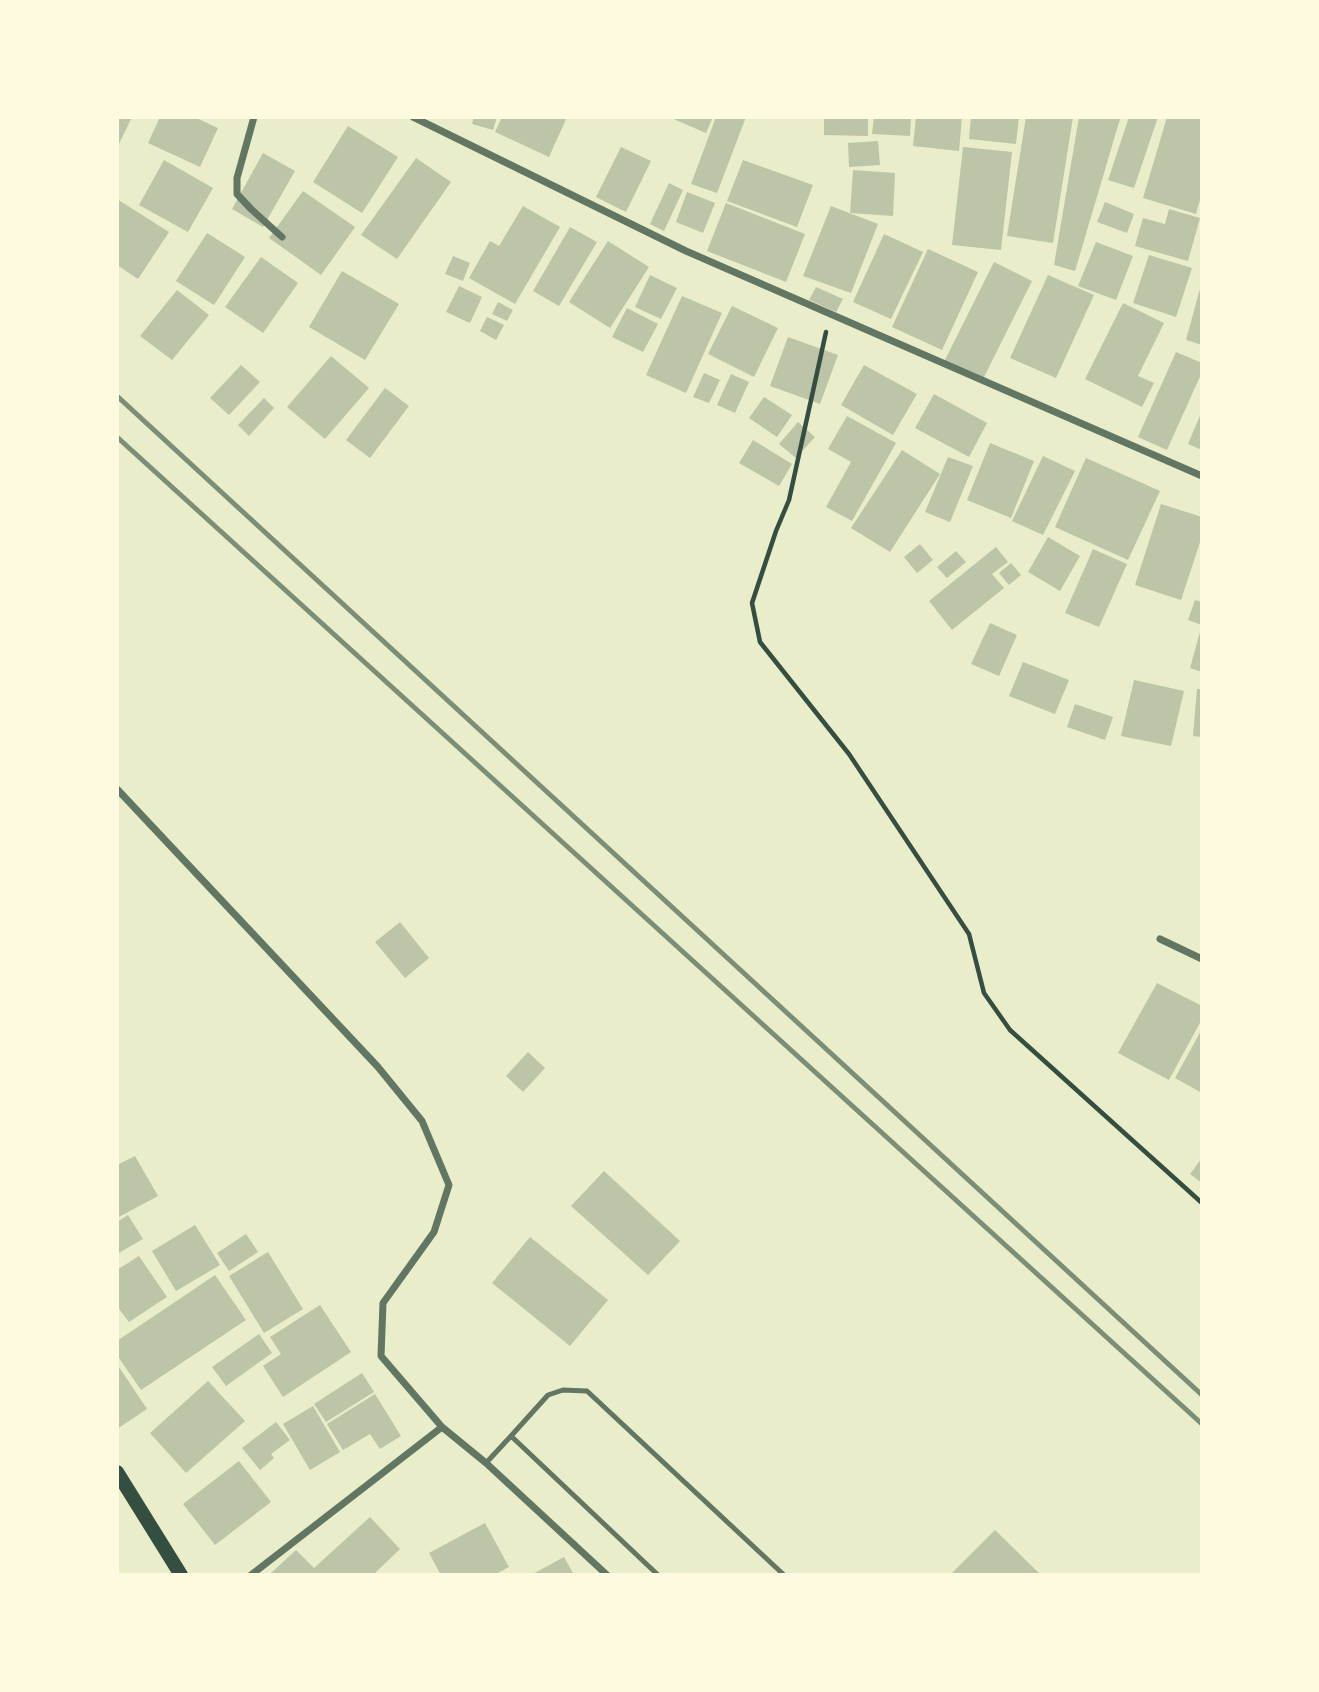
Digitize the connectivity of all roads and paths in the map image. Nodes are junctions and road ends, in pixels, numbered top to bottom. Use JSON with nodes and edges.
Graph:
{"nodes":[{"id":1,"x":254,"y":117,"type":"edge"},
{"id":2,"x":413,"y":117,"type":"edge"},
{"id":3,"x":282,"y":237,"type":"dead end"},
{"id":4,"x":829,"y":314,"type":"junction"},
{"id":5,"x":1202,"y":476,"type":"edge"},
{"id":6,"x":117,"y":789,"type":"edge"},
{"id":7,"x":1160,"y":939,"type":"dead end"},
{"id":8,"x":1202,"y":959,"type":"edge"},
{"id":9,"x":1202,"y":1203,"type":"edge"},
{"id":10,"x":442,"y":1427,"type":"junction"},
{"id":11,"x":511,"y":1436,"type":"junction"},
{"id":12,"x":486,"y":1463,"type":"junction"},
{"id":13,"x":117,"y":1472,"type":"edge"},
{"id":14,"x":181,"y":1575,"type":"edge"},
{"id":15,"x":251,"y":1575,"type":"edge"},
{"id":16,"x":607,"y":1575,"type":"edge"},
{"id":17,"x":658,"y":1575,"type":"edge"},
{"id":18,"x":784,"y":1575,"type":"edge"}],
"edges":[{"from":1,"to":3,"type":"street"},
{"from":2,"to":4,"type":"street"},
{"from":4,"to":5,"type":"street"},
{"from":4,"to":9,"type":"path"},
{"from":6,"to":10,"type":"street"},
{"from":7,"to":8,"type":"street"},
{"from":10,"to":12,"type":"street"},
{"from":10,"to":15,"type":"street"},
{"from":11,"to":12,"type":"lane"},
{"from":11,"to":17,"type":"lane"},
{"from":11,"to":18,"type":"lane"},
{"from":12,"to":16,"type":"street"},
{"from":13,"to":14,"type":"main road"}]}
